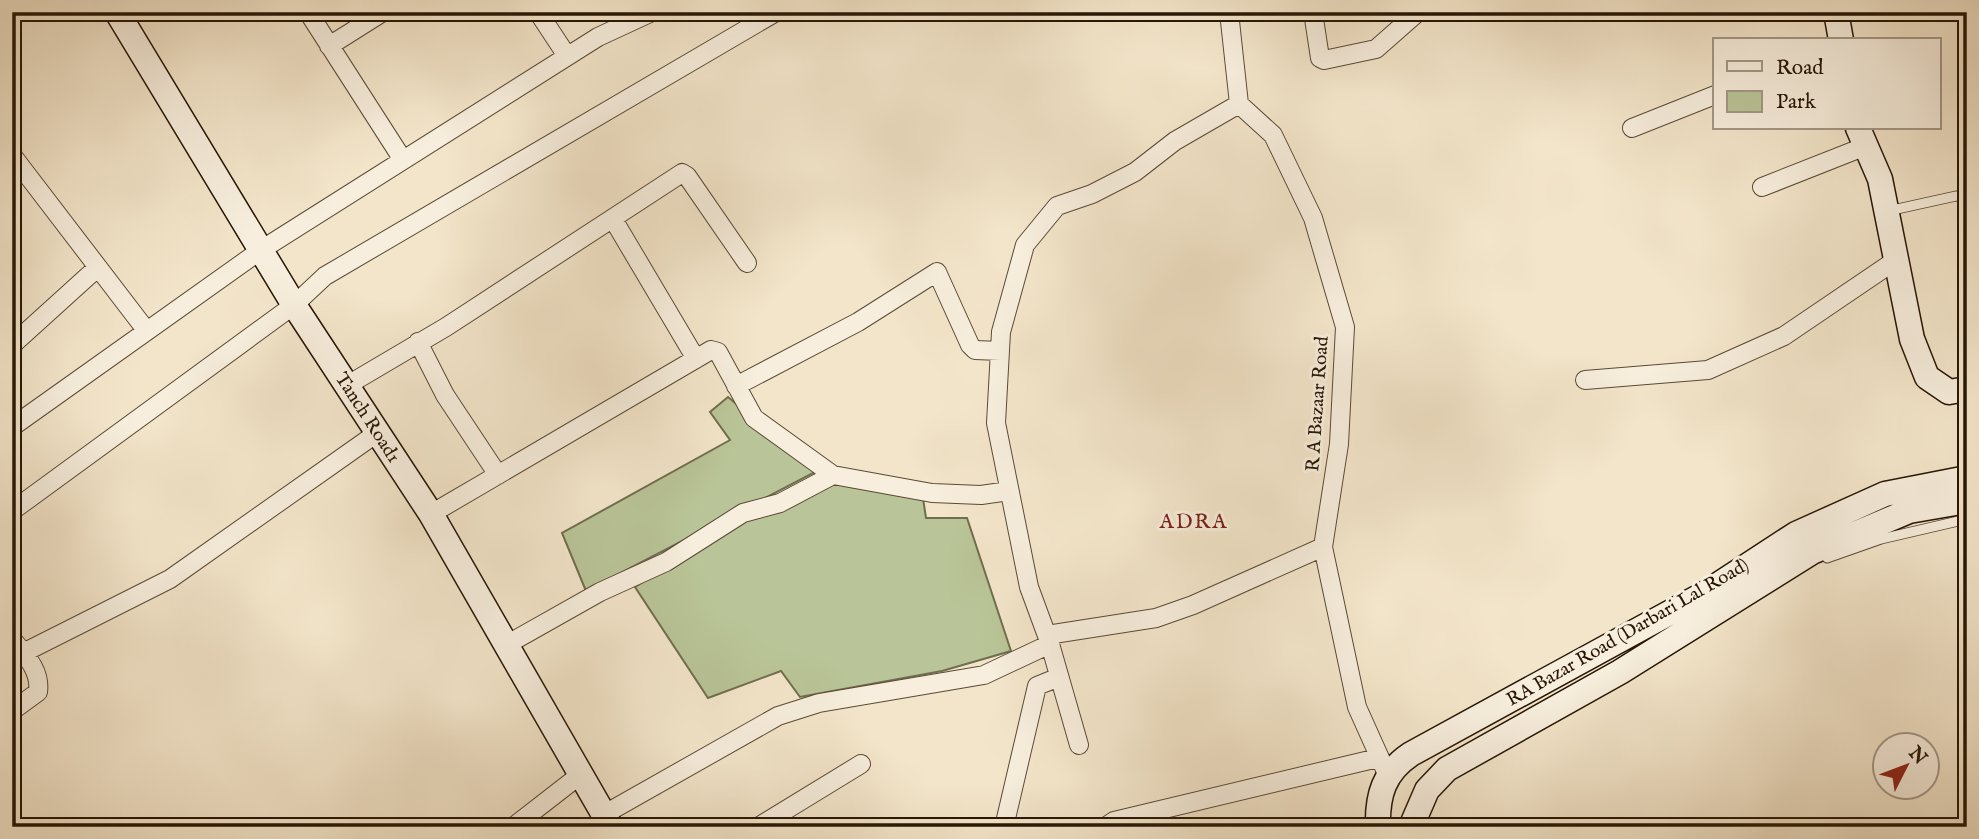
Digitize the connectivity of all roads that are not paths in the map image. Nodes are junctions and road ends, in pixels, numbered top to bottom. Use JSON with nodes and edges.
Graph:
{"nodes":[{"id":1,"x":117,"y":12,"type":"edge"},
{"id":2,"x":307,"y":12,"type":"edge"},
{"id":3,"x":383,"y":12,"type":"edge"},
{"id":4,"x":538,"y":12,"type":"edge"},
{"id":5,"x":652,"y":12,"type":"edge"},
{"id":6,"x":776,"y":12,"type":"edge"},
{"id":7,"x":1229,"y":12,"type":"edge"},
{"id":8,"x":1313,"y":12,"type":"edge"},
{"id":9,"x":1418,"y":12,"type":"edge"},
{"id":10,"x":1836,"y":12,"type":"edge"},
{"id":11,"x":1841,"y":38,"type":"edge"},
{"id":12,"x":328,"y":46,"type":"junction"},
{"id":13,"x":567,"y":57,"type":"junction"},
{"id":14,"x":1713,"y":96,"type":"edge"},
{"id":15,"x":1239,"y":104,"type":"junction"},
{"id":16,"x":1632,"y":128,"type":"dead end"},
{"id":17,"x":1862,"y":137,"type":"edge"},
{"id":18,"x":403,"y":160,"type":"junction"},
{"id":19,"x":15,"y":164,"type":"edge"},
{"id":20,"x":1762,"y":187,"type":"dead end"},
{"id":21,"x":1967,"y":198,"type":"edge"},
{"id":22,"x":1886,"y":211,"type":"junction"},
{"id":23,"x":613,"y":219,"type":"junction"},
{"id":24,"x":261,"y":250,"type":"junction"},
{"id":25,"x":1896,"y":260,"type":"junction"},
{"id":26,"x":747,"y":263,"type":"dead end"},
{"id":27,"x":97,"y":268,"type":"junction"},
{"id":28,"x":294,"y":304,"type":"junction"},
{"id":29,"x":146,"y":330,"type":"junction"},
{"id":30,"x":418,"y":342,"type":"junction"},
{"id":31,"x":12,"y":345,"type":"edge"},
{"id":32,"x":1000,"y":351,"type":"junction"},
{"id":33,"x":696,"y":359,"type":"junction"},
{"id":34,"x":1586,"y":380,"type":"dead end"},
{"id":35,"x":346,"y":386,"type":"junction"},
{"id":36,"x":736,"y":386,"type":"junction"},
{"id":37,"x":1967,"y":389,"type":"edge"},
{"id":38,"x":12,"y":427,"type":"edge"},
{"id":39,"x":377,"y":433,"type":"junction"},
{"id":40,"x":498,"y":475,"type":"junction"},
{"id":41,"x":833,"y":475,"type":"junction"},
{"id":42,"x":1967,"y":478,"type":"edge"},
{"id":43,"x":1009,"y":491,"type":"junction"},
{"id":44,"x":1967,"y":501,"type":"edge"},
{"id":45,"x":12,"y":511,"type":"edge"},
{"id":46,"x":431,"y":514,"type":"junction"},
{"id":47,"x":1967,"y":519,"type":"edge"},
{"id":48,"x":1323,"y":547,"type":"junction"},
{"id":49,"x":1770,"y":579,"type":"junction"},
{"id":50,"x":1048,"y":639,"type":"junction"},
{"id":51,"x":506,"y":645,"type":"junction"},
{"id":52,"x":18,"y":646,"type":"edge"},
{"id":53,"x":1059,"y":677,"type":"junction"},
{"id":54,"x":12,"y":711,"type":"edge"},
{"id":55,"x":1079,"y":745,"type":"dead end"},
{"id":56,"x":861,"y":764,"type":"dead end"},
{"id":57,"x":1383,"y":767,"type":"junction"},
{"id":58,"x":580,"y":775,"type":"junction"},
{"id":59,"x":607,"y":821,"type":"edge"},
{"id":60,"x":513,"y":827,"type":"edge"},
{"id":61,"x":758,"y":827,"type":"edge"},
{"id":62,"x":1004,"y":827,"type":"edge"},
{"id":63,"x":1105,"y":827,"type":"edge"},
{"id":64,"x":1378,"y":827,"type":"edge"},
{"id":65,"x":1412,"y":827,"type":"edge"}],
"edges":[{"from":1,"to":24,"type":"main road","name":"Tanch Road1"},
{"from":2,"to":12,"type":"street"},
{"from":3,"to":12,"type":"street"},
{"from":4,"to":13,"type":"street"},
{"from":5,"to":13,"type":"street"},
{"from":6,"to":28,"type":"street"},
{"from":7,"to":15,"type":"street"},
{"from":8,"to":9,"type":"street"},
{"from":10,"to":11,"type":"main road"},
{"from":12,"to":18,"type":"street"},
{"from":13,"to":18,"type":"street"},
{"from":14,"to":16,"type":"street"},
{"from":15,"to":32,"type":"street"},
{"from":15,"to":48,"type":"street","name":"R A Bazaar Road"},
{"from":17,"to":20,"type":"street"},
{"from":17,"to":22,"type":"main road"},
{"from":18,"to":24,"type":"street"},
{"from":19,"to":27,"type":"street"},
{"from":21,"to":22,"type":"lane"},
{"from":22,"to":25,"type":"main road"},
{"from":23,"to":26,"type":"street"},
{"from":23,"to":30,"type":"street"},
{"from":23,"to":33,"type":"street"},
{"from":24,"to":28,"type":"main road","name":"Tanch Road1"},
{"from":24,"to":29,"type":"street"},
{"from":25,"to":34,"type":"street"},
{"from":25,"to":37,"type":"main road"},
{"from":27,"to":29,"type":"street"},
{"from":27,"to":31,"type":"street"},
{"from":28,"to":35,"type":"main road","name":"Tanch Road1"},
{"from":28,"to":45,"type":"street"},
{"from":29,"to":38,"type":"street"},
{"from":30,"to":35,"type":"street"},
{"from":30,"to":40,"type":"street"},
{"from":32,"to":36,"type":"street"},
{"from":32,"to":43,"type":"street"},
{"from":33,"to":36,"type":"street"},
{"from":33,"to":40,"type":"street"},
{"from":35,"to":39,"type":"main road","name":"Tanch Road1"},
{"from":36,"to":41,"type":"street"},
{"from":39,"to":46,"type":"main road","name":"Tanch Road1"},
{"from":39,"to":52,"type":"street"},
{"from":40,"to":46,"type":"street"},
{"from":41,"to":43,"type":"street"},
{"from":41,"to":51,"type":"street"},
{"from":42,"to":57,"type":"main road","name":"RA Bazar Road (Darbari Lal Road)"},
{"from":43,"to":50,"type":"street"},
{"from":44,"to":49,"type":"main road","name":"RA Bazar Road (Darbari Lal Road)"},
{"from":46,"to":51,"type":"main road","name":"Tanch Road1"},
{"from":47,"to":49,"type":"lane"},
{"from":48,"to":50,"type":"street"},
{"from":48,"to":57,"type":"street","name":"R A Bazaar Road"},
{"from":49,"to":65,"type":"main road","name":"RA Bazar Road (Darbari Lal Road)"},
{"from":50,"to":53,"type":"street"},
{"from":50,"to":59,"type":"street"},
{"from":51,"to":58,"type":"main road","name":"Tanch Road1"},
{"from":52,"to":54,"type":"street"},
{"from":53,"to":55,"type":"street"},
{"from":53,"to":62,"type":"street"},
{"from":56,"to":61,"type":"street"},
{"from":57,"to":63,"type":"street"},
{"from":57,"to":64,"type":"main road"},
{"from":58,"to":59,"type":"main road","name":"Tanch Road1"},
{"from":58,"to":60,"type":"street"}]}
